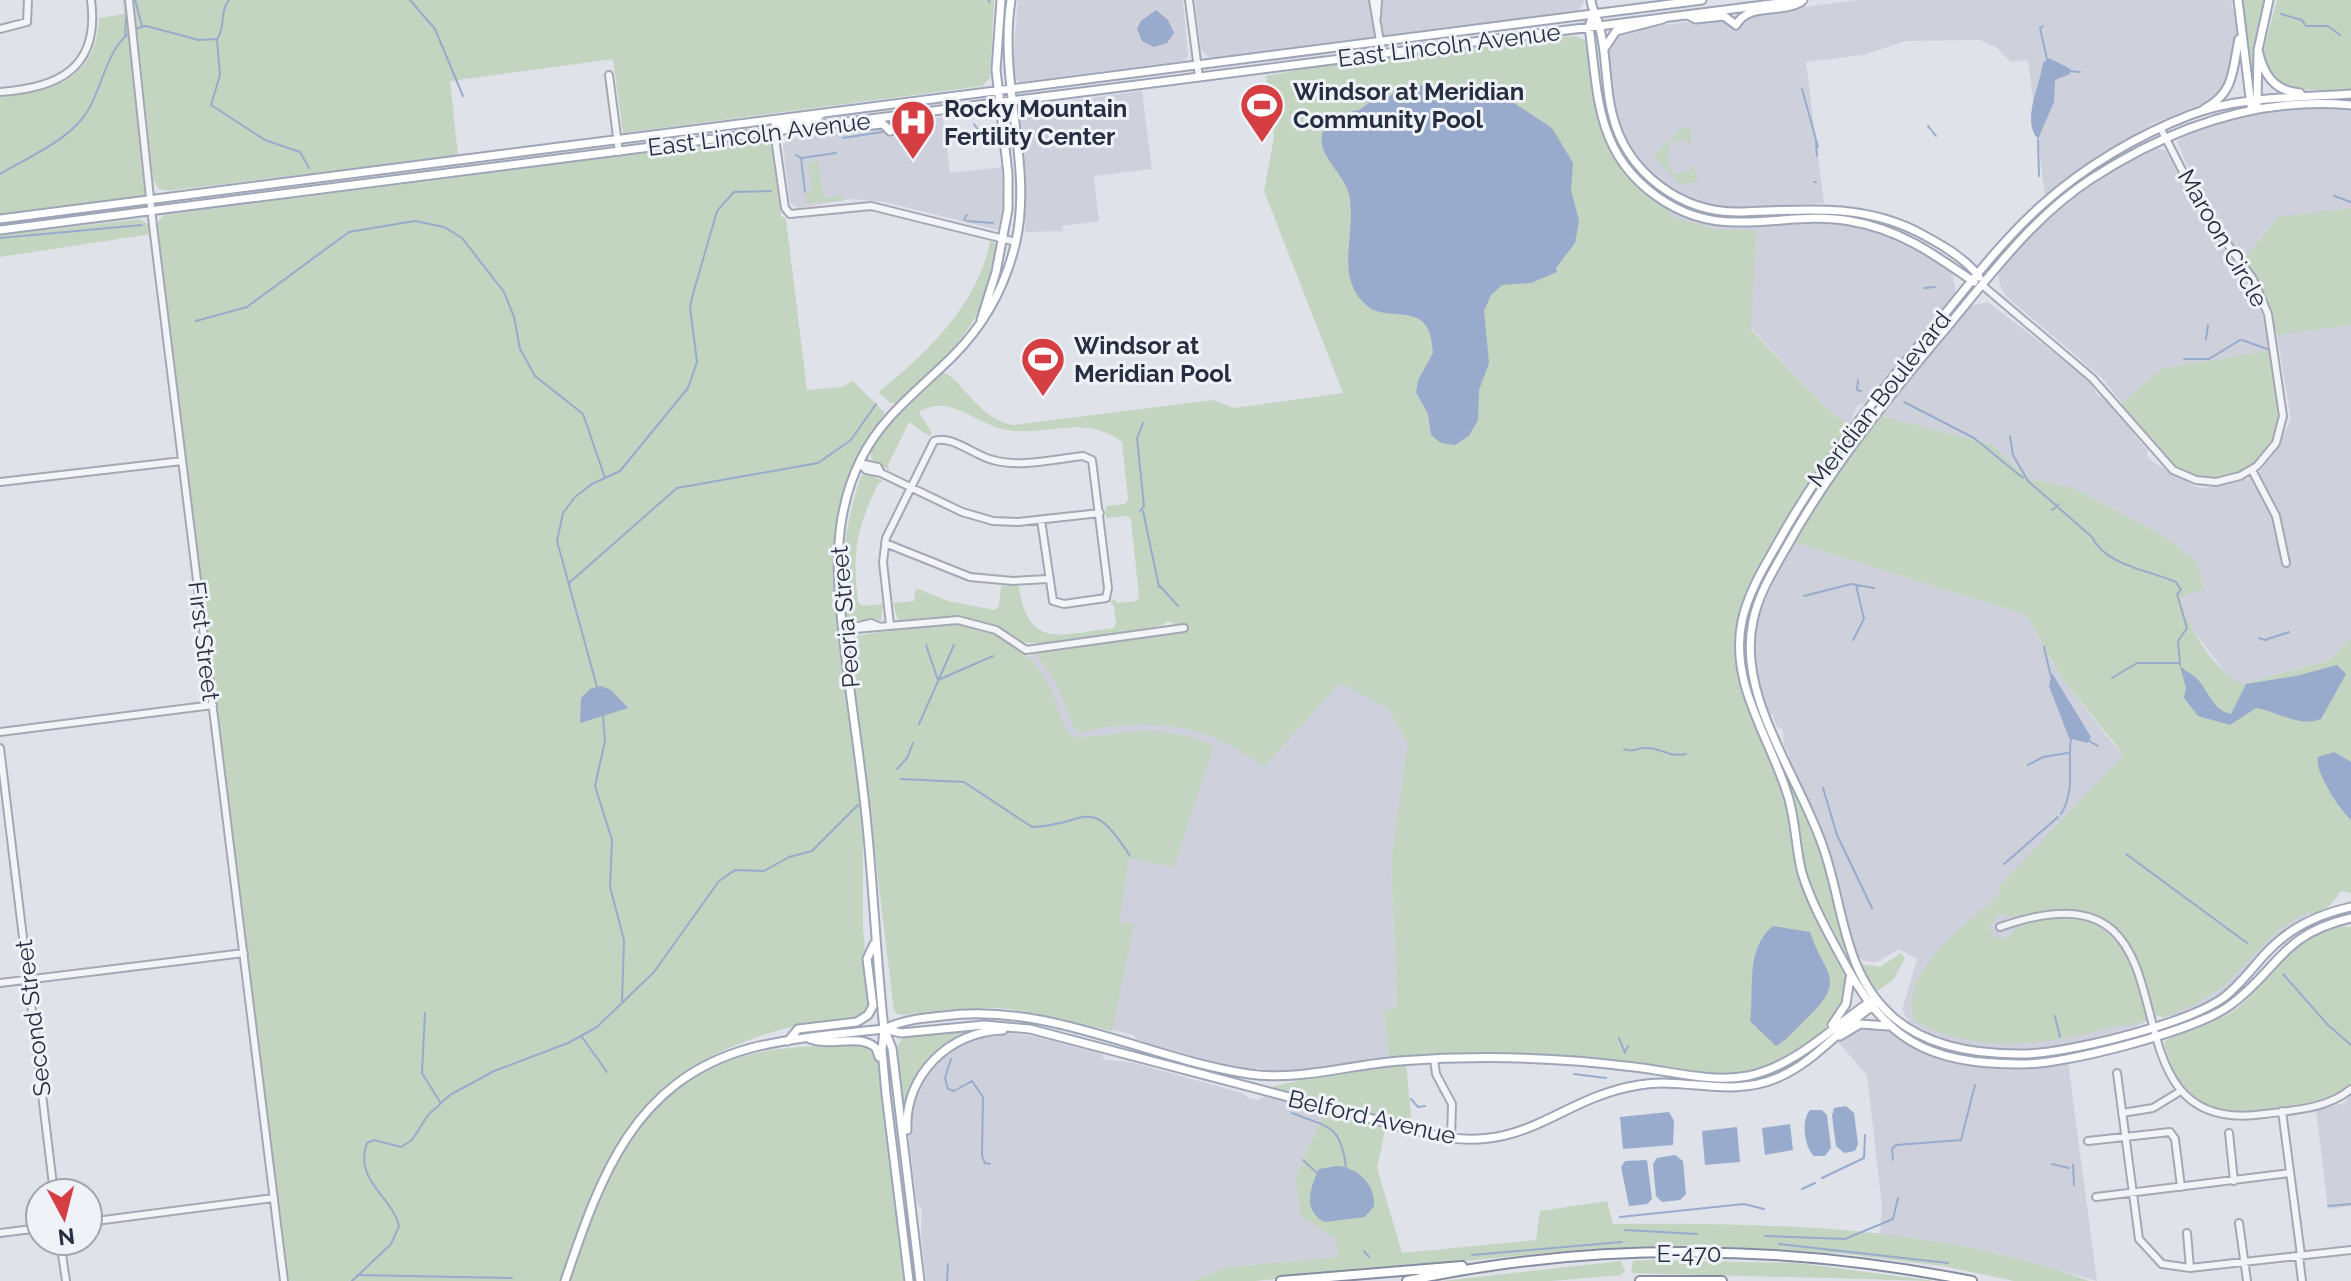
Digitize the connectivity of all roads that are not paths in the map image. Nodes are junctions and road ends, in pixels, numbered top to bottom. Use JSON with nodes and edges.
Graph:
{"nodes":[{"id":1,"x":28,"y":0,"type":"edge"},
{"id":2,"x":91,"y":0,"type":"edge"},
{"id":3,"x":129,"y":0,"type":"edge"},
{"id":4,"x":1001,"y":0,"type":"edge"},
{"id":5,"x":1011,"y":0,"type":"edge"},
{"id":6,"x":1189,"y":0,"type":"edge"},
{"id":7,"x":1375,"y":0,"type":"edge"},
{"id":8,"x":1591,"y":0,"type":"edge"},
{"id":9,"x":1702,"y":0,"type":"edge"},
{"id":10,"x":1804,"y":0,"type":"edge"},
{"id":11,"x":2238,"y":0,"type":"edge"},
{"id":12,"x":2271,"y":0,"type":"edge"},
{"id":13,"x":1593,"y":14,"type":"junction"},
{"id":14,"x":1688,"y":15,"type":"junction"},
{"id":15,"x":1667,"y":17,"type":"junction"},
{"id":16,"x":1600,"y":26,"type":"junction"},
{"id":17,"x":1589,"y":27,"type":"junction"},
{"id":18,"x":0,"y":29,"type":"edge"},
{"id":19,"x":2241,"y":33,"type":"junction"},
{"id":20,"x":1380,"y":41,"type":"junction"},
{"id":21,"x":2258,"y":50,"type":"junction"},
{"id":22,"x":1603,"y":52,"type":"junction"},
{"id":23,"x":1382,"y":53,"type":"junction"},
{"id":24,"x":1197,"y":64,"type":"junction"},
{"id":25,"x":609,"y":75,"type":"dead end"},
{"id":26,"x":1199,"y":77,"type":"junction"},
{"id":27,"x":1008,"y":88,"type":"junction"},
{"id":28,"x":997,"y":89,"type":"junction"},
{"id":29,"x":0,"y":92,"type":"edge"},
{"id":30,"x":2350,"y":94,"type":"edge"},
{"id":31,"x":1010,"y":101,"type":"junction"},
{"id":32,"x":2258,"y":101,"type":"junction"},
{"id":33,"x":2248,"y":102,"type":"junction"},
{"id":34,"x":999,"y":103,"type":"junction"},
{"id":35,"x":2351,"y":105,"type":"edge"},
{"id":36,"x":2255,"y":111,"type":"junction"},
{"id":37,"x":823,"y":112,"type":"junction"},
{"id":38,"x":917,"y":113,"type":"junction"},
{"id":39,"x":2195,"y":113,"type":"junction"},
{"id":40,"x":856,"y":121,"type":"junction"},
{"id":41,"x":2161,"y":129,"type":"junction"},
{"id":42,"x":774,"y":131,"type":"junction"},
{"id":43,"x":2166,"y":138,"type":"junction"},
{"id":44,"x":617,"y":140,"type":"junction"},
{"id":45,"x":619,"y":152,"type":"junction"},
{"id":46,"x":492,"y":157,"type":"junction"},
{"id":47,"x":494,"y":168,"type":"junction"},
{"id":48,"x":148,"y":201,"type":"junction"},
{"id":49,"x":149,"y":212,"type":"junction"},
{"id":50,"x":0,"y":219,"type":"edge"},
{"id":51,"x":0,"y":230,"type":"edge"},
{"id":52,"x":1003,"y":239,"type":"junction"},
{"id":53,"x":1016,"y":242,"type":"junction"},
{"id":54,"x":1975,"y":278,"type":"junction"},
{"id":55,"x":1982,"y":285,"type":"junction"},
{"id":56,"x":980,"y":322,"type":"junction"},
{"id":57,"x":182,"y":461,"type":"junction"},
{"id":58,"x":859,"y":463,"type":"junction"},
{"id":59,"x":2252,"y":470,"type":"junction"},
{"id":60,"x":0,"y":482,"type":"edge"},
{"id":61,"x":909,"y":487,"type":"junction"},
{"id":62,"x":1100,"y":513,"type":"junction"},
{"id":63,"x":1041,"y":520,"type":"junction"},
{"id":64,"x":885,"y":543,"type":"junction"},
{"id":65,"x":2286,"y":563,"type":"dead end"},
{"id":66,"x":1048,"y":579,"type":"junction"},
{"id":67,"x":890,"y":625,"type":"junction"},
{"id":68,"x":1184,"y":628,"type":"dead end"},
{"id":69,"x":843,"y":630,"type":"junction"},
{"id":70,"x":213,"y":705,"type":"junction"},
{"id":71,"x":0,"y":732,"type":"edge"},
{"id":72,"x":0,"y":748,"type":"edge"},
{"id":73,"x":2351,"y":907,"type":"edge"},
{"id":74,"x":2351,"y":918,"type":"edge"},
{"id":75,"x":2000,"y":927,"type":"dead end"},
{"id":76,"x":875,"y":942,"type":"junction"},
{"id":77,"x":244,"y":953,"type":"junction"},
{"id":78,"x":1850,"y":974,"type":"junction"},
{"id":79,"x":28,"y":979,"type":"junction"},
{"id":80,"x":0,"y":983,"type":"edge"},
{"id":81,"x":1878,"y":1000,"type":"junction"},
{"id":82,"x":1869,"y":1005,"type":"junction"},
{"id":83,"x":2154,"y":1025,"type":"junction"},
{"id":84,"x":1888,"y":1026,"type":"junction"},
{"id":85,"x":1016,"y":1027,"type":"junction"},
{"id":86,"x":884,"y":1029,"type":"junction"},
{"id":87,"x":1826,"y":1033,"type":"junction"},
{"id":88,"x":2157,"y":1035,"type":"junction"},
{"id":89,"x":807,"y":1038,"type":"junction"},
{"id":90,"x":788,"y":1041,"type":"junction"},
{"id":91,"x":1822,"y":1049,"type":"junction"},
{"id":92,"x":1434,"y":1059,"type":"junction"},
{"id":93,"x":2117,"y":1073,"type":"dead end"},
{"id":94,"x":2351,"y":1089,"type":"edge"},
{"id":95,"x":2179,"y":1092,"type":"junction"},
{"id":96,"x":886,"y":1094,"type":"junction"},
{"id":97,"x":2282,"y":1111,"type":"junction"},
{"id":98,"x":2122,"y":1113,"type":"junction"},
{"id":99,"x":2229,"y":1133,"type":"dead end"},
{"id":100,"x":2123,"y":1137,"type":"junction"},
{"id":101,"x":1451,"y":1138,"type":"junction"},
{"id":102,"x":2088,"y":1141,"type":"dead end"},
{"id":103,"x":907,"y":1172,"type":"junction"},
{"id":104,"x":2290,"y":1173,"type":"junction"},
{"id":105,"x":52,"y":1177,"type":"edge"},
{"id":106,"x":2234,"y":1181,"type":"junction"},
{"id":107,"x":2181,"y":1187,"type":"junction"},
{"id":108,"x":2131,"y":1193,"type":"junction"},
{"id":109,"x":2096,"y":1197,"type":"dead end"},
{"id":110,"x":274,"y":1198,"type":"junction"},
{"id":111,"x":104,"y":1220,"type":"edge"},
{"id":112,"x":2239,"y":1223,"type":"dead end"},
{"id":113,"x":24,"y":1230,"type":"edge"},
{"id":114,"x":0,"y":1233,"type":"edge"},
{"id":115,"x":2187,"y":1233,"type":"dead end"},
{"id":116,"x":2351,"y":1250,"type":"edge"},
{"id":117,"x":2300,"y":1256,"type":"junction"},
{"id":118,"x":62,"y":1257,"type":"edge"},
{"id":119,"x":2245,"y":1262,"type":"junction"},
{"id":120,"x":1499,"y":1265,"type":"junction"},
{"id":121,"x":2190,"y":1268,"type":"junction"},
{"id":122,"x":66,"y":1281,"type":"edge"},
{"id":123,"x":284,"y":1281,"type":"edge"},
{"id":124,"x":565,"y":1281,"type":"edge"},
{"id":125,"x":909,"y":1281,"type":"edge"},
{"id":126,"x":920,"y":1281,"type":"edge"},
{"id":127,"x":1281,"y":1281,"type":"edge"},
{"id":128,"x":1407,"y":1281,"type":"edge"},
{"id":129,"x":1640,"y":1281,"type":"edge"},
{"id":130,"x":1722,"y":1281,"type":"edge"},
{"id":131,"x":1972,"y":1281,"type":"edge"},
{"id":132,"x":2247,"y":1281,"type":"edge"},
{"id":133,"x":2302,"y":1281,"type":"edge"}],
"edges":[{"from":1,"to":18,"type":"street"},
{"from":2,"to":29,"type":"street"},
{"from":3,"to":48,"type":"street","name":"First Street"},
{"from":4,"to":28,"type":"main road"},
{"from":5,"to":27,"type":"main road"},
{"from":6,"to":24,"type":"street"},
{"from":7,"to":20,"type":"street"},
{"from":8,"to":13,"type":"main road"},
{"from":9,"to":13,"type":"main road","name":"East Lincoln Avenue"},
{"from":10,"to":14,"type":"main road","name":"East Lincoln Avenue"},
{"from":10,"to":14,"type":"main road"},
{"from":11,"to":19,"type":"main road"},
{"from":12,"to":21,"type":"main road"},
{"from":13,"to":16,"type":"main road"},
{"from":13,"to":17,"type":"main road"},
{"from":13,"to":20,"type":"main road","name":"East Lincoln Avenue"},
{"from":14,"to":15,"type":"main road","name":"East Lincoln Avenue"},
{"from":15,"to":16,"type":"main road","name":"East Lincoln Avenue"},
{"from":15,"to":22,"type":"main road"},
{"from":16,"to":17,"type":"main road","name":"East Lincoln Avenue"},
{"from":16,"to":22,"type":"main road"},
{"from":17,"to":23,"type":"main road","name":"East Lincoln Avenue"},
{"from":17,"to":54,"type":"main road"},
{"from":19,"to":33,"type":"main road"},
{"from":19,"to":39,"type":"main road"},
{"from":20,"to":23,"type":"street"},
{"from":20,"to":24,"type":"main road","name":"East Lincoln Avenue"},
{"from":21,"to":30,"type":"main road"},
{"from":21,"to":32,"type":"main road"},
{"from":22,"to":54,"type":"main road"},
{"from":23,"to":26,"type":"main road","name":"East Lincoln Avenue"},
{"from":24,"to":26,"type":"street"},
{"from":24,"to":27,"type":"main road","name":"East Lincoln Avenue"},
{"from":25,"to":44,"type":"street"},
{"from":26,"to":31,"type":"main road","name":"East Lincoln Avenue"},
{"from":27,"to":28,"type":"main road","name":"East Lincoln Avenue"},
{"from":27,"to":31,"type":"main road"},
{"from":28,"to":34,"type":"main road","name":"Peoria Street"},
{"from":28,"to":37,"type":"main road","name":"East Lincoln Avenue"},
{"from":30,"to":32,"type":"main road","name":"Meridian Boulevard"},
{"from":31,"to":34,"type":"main road","name":"East Lincoln Avenue"},
{"from":31,"to":53,"type":"main road","name":"Peoria Street"},
{"from":32,"to":33,"type":"main road","name":"Meridian Boulevard"},
{"from":32,"to":36,"type":"main road"},
{"from":33,"to":36,"type":"main road"},
{"from":33,"to":39,"type":"main road","name":"Meridian Boulevard"},
{"from":34,"to":38,"type":"main road","name":"East Lincoln Avenue"},
{"from":34,"to":52,"type":"main road","name":"Peoria Street"},
{"from":35,"to":36,"type":"main road","name":"Meridian Boulevard"},
{"from":36,"to":43,"type":"main road","name":"Meridian Boulevard"},
{"from":37,"to":42,"type":"main road"},
{"from":37,"to":44,"type":"main road","name":"East Lincoln Avenue"},
{"from":38,"to":40,"type":"main road","name":"East Lincoln Avenue"},
{"from":38,"to":40,"type":"main road"},
{"from":39,"to":41,"type":"main road","name":"Meridian Boulevard"},
{"from":40,"to":42,"type":"main road","name":"East Lincoln Avenue"},
{"from":41,"to":43,"type":"street","name":"Maroon Circle"},
{"from":41,"to":54,"type":"main road","name":"Meridian Boulevard"},
{"from":42,"to":45,"type":"main road","name":"East Lincoln Avenue"},
{"from":42,"to":52,"type":"street"},
{"from":43,"to":55,"type":"main road","name":"Meridian Boulevard"},
{"from":43,"to":59,"type":"street","name":"Maroon Circle"},
{"from":44,"to":45,"type":"street"},
{"from":44,"to":46,"type":"main road","name":"East Lincoln Avenue"},
{"from":45,"to":47,"type":"main road","name":"East Lincoln Avenue"},
{"from":46,"to":47,"type":"main road"},
{"from":46,"to":48,"type":"main road","name":"East Lincoln Avenue"},
{"from":47,"to":49,"type":"main road","name":"East Lincoln Avenue"},
{"from":48,"to":49,"type":"street","name":"First Street"},
{"from":48,"to":50,"type":"main road","name":"East Lincoln Avenue"},
{"from":49,"to":51,"type":"main road","name":"East Lincoln Avenue"},
{"from":49,"to":57,"type":"street","name":"First Street"},
{"from":52,"to":53,"type":"street"},
{"from":52,"to":56,"type":"main road","name":"Peoria Street"},
{"from":53,"to":56,"type":"main road","name":"Peoria Street"},
{"from":54,"to":55,"type":"main road"},
{"from":54,"to":78,"type":"main road","name":"Meridian Boulevard"},
{"from":55,"to":59,"type":"street"},
{"from":55,"to":81,"type":"main road","name":"Meridian Boulevard"},
{"from":56,"to":58,"type":"main road","name":"Peoria Street"},
{"from":57,"to":60,"type":"street"},
{"from":57,"to":70,"type":"street","name":"First Street"},
{"from":58,"to":61,"type":"street"},
{"from":58,"to":69,"type":"main road","name":"Peoria Street"},
{"from":59,"to":65,"type":"street"},
{"from":61,"to":62,"type":"street"},
{"from":61,"to":63,"type":"street"},
{"from":61,"to":64,"type":"street"},
{"from":62,"to":63,"type":"street"},
{"from":62,"to":66,"type":"street"},
{"from":63,"to":66,"type":"street"},
{"from":64,"to":66,"type":"street"},
{"from":64,"to":67,"type":"street"},
{"from":67,"to":68,"type":"street"},
{"from":67,"to":69,"type":"street"},
{"from":69,"to":76,"type":"main road","name":"Peoria Street"},
{"from":70,"to":71,"type":"street"},
{"from":70,"to":77,"type":"street","name":"First Street"},
{"from":72,"to":79,"type":"street","name":"Second Street"},
{"from":73,"to":83,"type":"main road","name":"Meridian Boulevard"},
{"from":74,"to":88,"type":"main road","name":"Meridian Boulevard"},
{"from":75,"to":83,"type":"street"},
{"from":76,"to":86,"type":"main road"},
{"from":76,"to":90,"type":"main road"},
{"from":77,"to":79,"type":"street"},
{"from":77,"to":110,"type":"street","name":"First Street"},
{"from":78,"to":82,"type":"main road","name":"Meridian Boulevard"},
{"from":78,"to":87,"type":"main road"},
{"from":79,"to":80,"type":"street"},
{"from":79,"to":105,"type":"street","name":"Second Street"},
{"from":81,"to":82,"type":"main road","name":"Belford Avenue"},
{"from":81,"to":83,"type":"main road","name":"Meridian Boulevard"},
{"from":82,"to":84,"type":"main road","name":"Meridian Boulevard"},
{"from":82,"to":87,"type":"main road","name":"Belford Avenue"},
{"from":82,"to":91,"type":"main road","name":"Belford Avenue"},
{"from":83,"to":88,"type":"street"},
{"from":84,"to":88,"type":"main road","name":"Meridian Boulevard"},
{"from":84,"to":91,"type":"main road"},
{"from":85,"to":86,"type":"main road","name":"Belford Avenue"},
{"from":85,"to":101,"type":"main road","name":"Belford Avenue"},
{"from":85,"to":103,"type":"main road"},
{"from":86,"to":89,"type":"main road","name":"Belford Avenue"},
{"from":86,"to":92,"type":"main road","name":"Belford Avenue"},
{"from":86,"to":96,"type":"main road"},
{"from":86,"to":103,"type":"main road"},
{"from":87,"to":92,"type":"main road","name":"Belford Avenue"},
{"from":88,"to":95,"type":"street"},
{"from":89,"to":90,"type":"main road","name":"Belford Avenue"},
{"from":89,"to":96,"type":"main road"},
{"from":90,"to":124,"type":"main road","name":"Belford Avenue"},
{"from":91,"to":101,"type":"main road","name":"Belford Avenue"},
{"from":92,"to":101,"type":"street"},
{"from":93,"to":98,"type":"street"},
{"from":94,"to":97,"type":"street"},
{"from":95,"to":97,"type":"street"},
{"from":95,"to":98,"type":"street"},
{"from":96,"to":125,"type":"main road"},
{"from":97,"to":104,"type":"street"},
{"from":98,"to":100,"type":"street"},
{"from":99,"to":106,"type":"street"},
{"from":100,"to":102,"type":"street"},
{"from":100,"to":107,"type":"street"},
{"from":100,"to":108,"type":"street"},
{"from":103,"to":126,"type":"main road"},
{"from":104,"to":106,"type":"street"},
{"from":104,"to":117,"type":"street"},
{"from":106,"to":107,"type":"street"},
{"from":107,"to":108,"type":"street"},
{"from":108,"to":109,"type":"street"},
{"from":108,"to":121,"type":"street"},
{"from":110,"to":111,"type":"street"},
{"from":110,"to":123,"type":"street","name":"First Street"},
{"from":112,"to":119,"type":"street"},
{"from":113,"to":114,"type":"street"},
{"from":115,"to":121,"type":"street"},
{"from":116,"to":117,"type":"street"},
{"from":117,"to":119,"type":"street"},
{"from":117,"to":133,"type":"street"},
{"from":118,"to":122,"type":"street"},
{"from":119,"to":121,"type":"street"},
{"from":119,"to":132,"type":"street"},
{"from":120,"to":127,"type":"highway"},
{"from":120,"to":128,"type":"highway","name":"E-470"},
{"from":120,"to":131,"type":"highway","name":"E-470"},
{"from":129,"to":130,"type":"highway","name":"E-470"}]}
